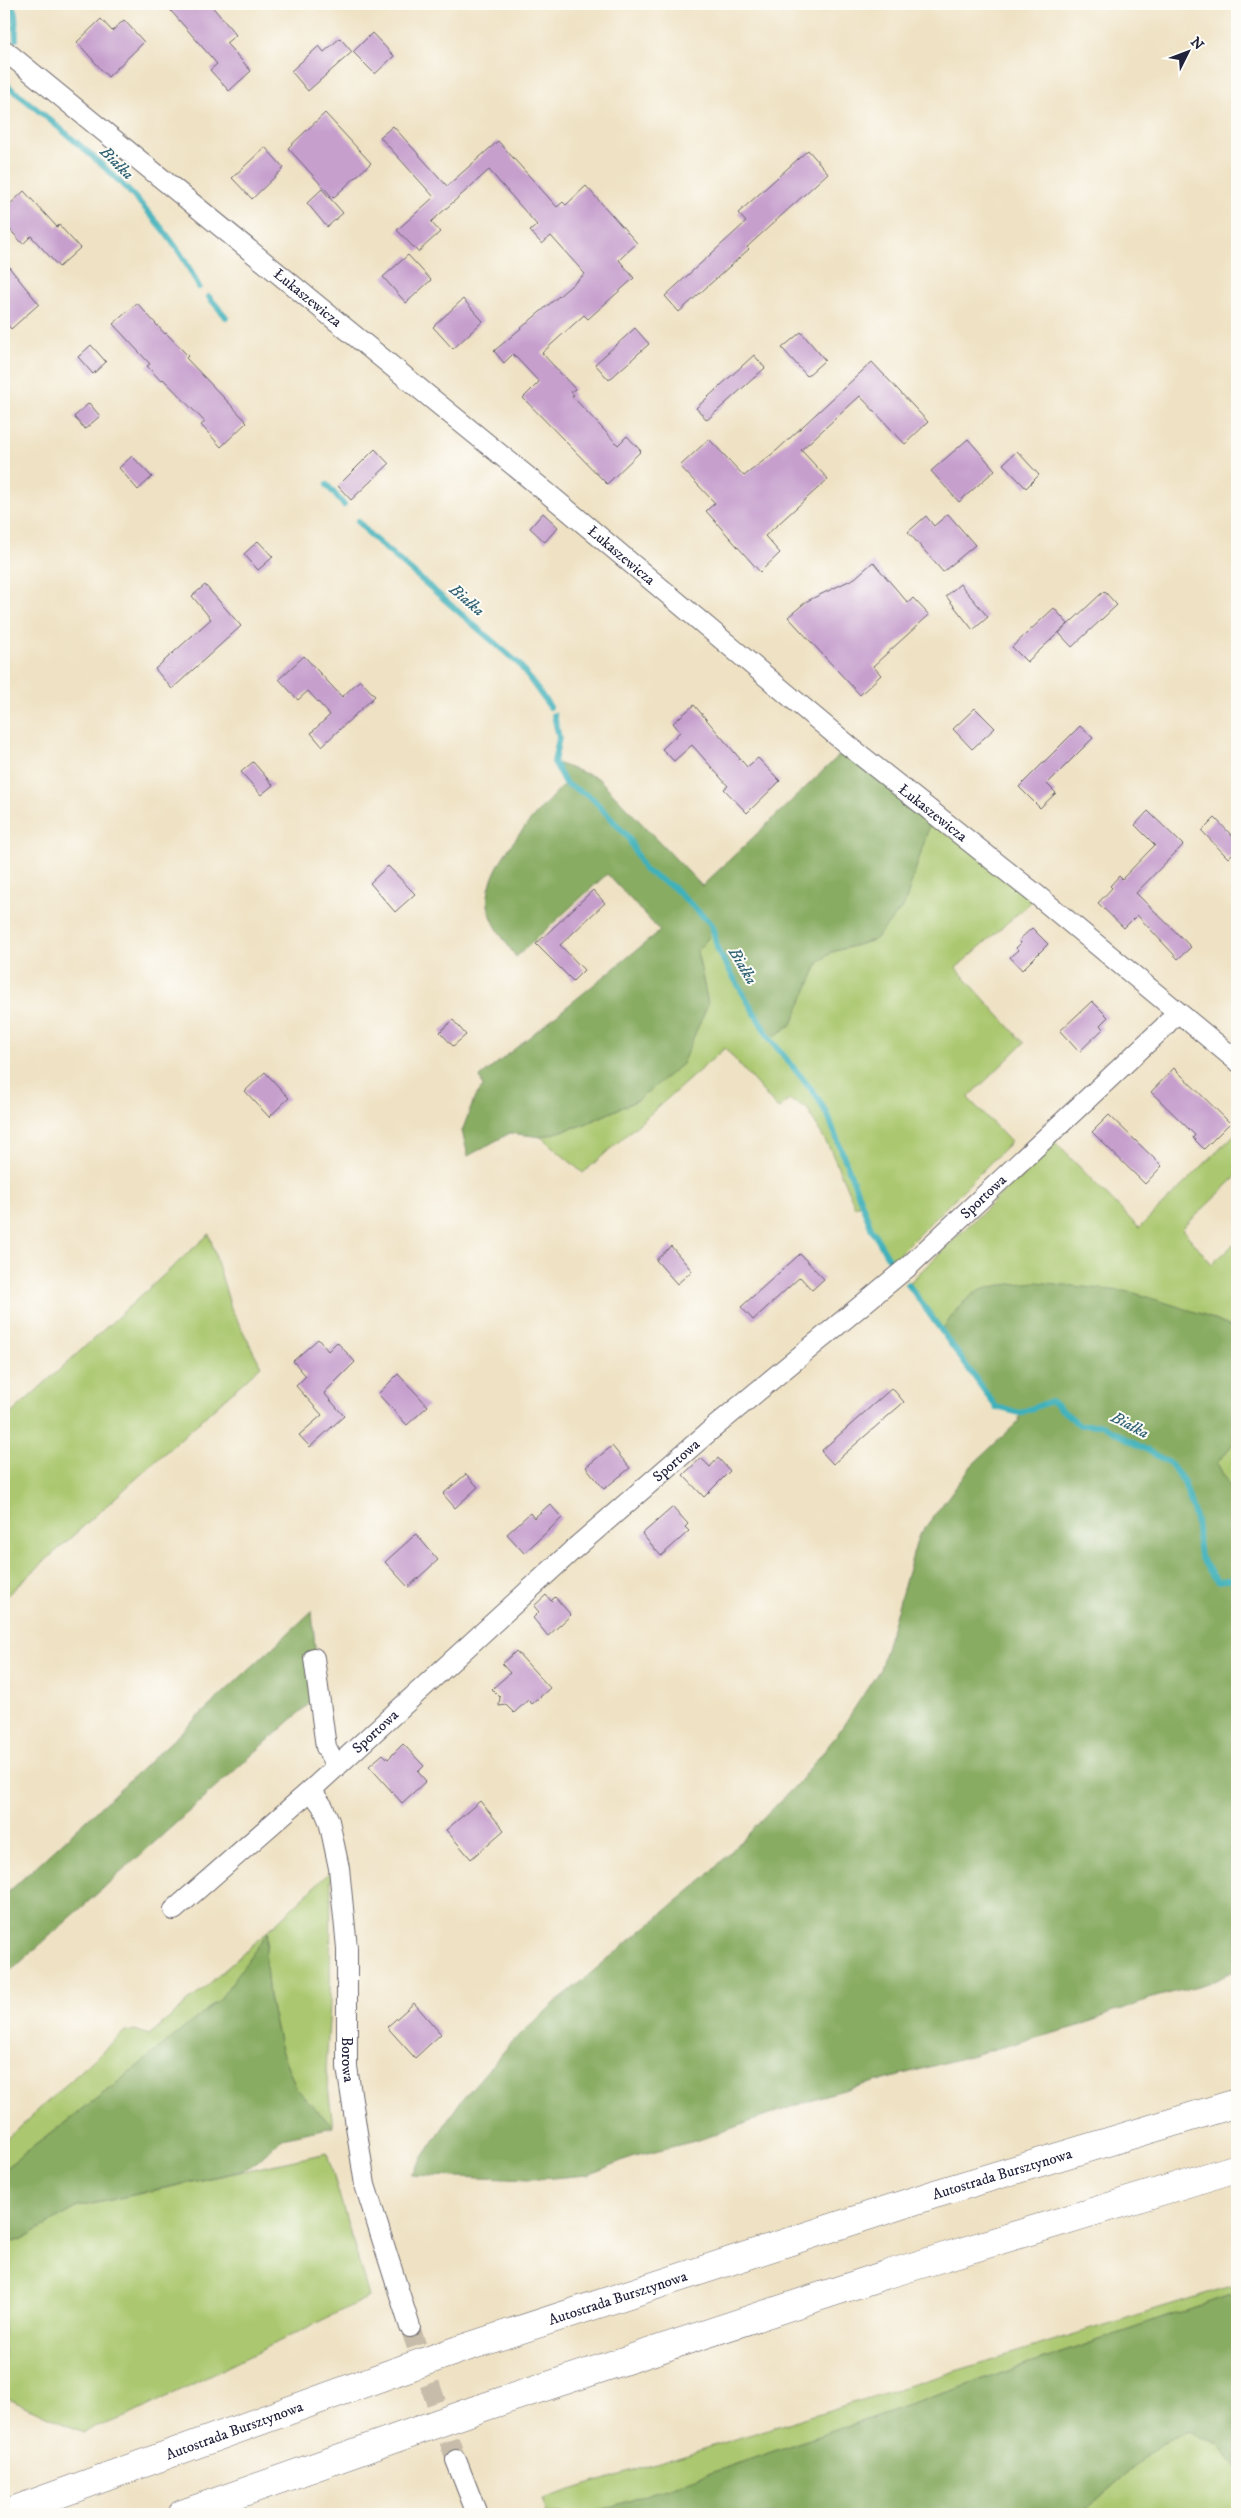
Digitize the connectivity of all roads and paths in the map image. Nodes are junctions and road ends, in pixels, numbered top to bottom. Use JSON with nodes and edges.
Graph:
{"nodes":[{"id":1,"x":4,"y":50,"type":"edge"},
{"id":2,"x":1178,"y":1012,"type":"junction"},
{"id":3,"x":1237,"y":1060,"type":"edge"},
{"id":4,"x":314,"y":1658,"type":"dead end"},
{"id":5,"x":336,"y":1766,"type":"junction"},
{"id":6,"x":311,"y":1790,"type":"junction"},
{"id":7,"x":174,"y":1910,"type":"dead end"},
{"id":8,"x":1237,"y":2104,"type":"edge"},
{"id":9,"x":1237,"y":2168,"type":"edge"},
{"id":10,"x":410,"y":2326,"type":"tunnel mouth"},
{"id":11,"x":456,"y":2460,"type":"tunnel mouth"},
{"id":12,"x":4,"y":2514,"type":"edge"},
{"id":13,"x":182,"y":2514,"type":"edge"},
{"id":14,"x":477,"y":2514,"type":"edge"}],
"edges":[{"from":1,"to":2,"type":"street","name":"Łukaszewicza"},
{"from":2,"to":3,"type":"street","name":"Łukaszewicza"},
{"from":2,"to":5,"type":"street","name":"Sportowa"},
{"from":4,"to":5,"type":"street"},
{"from":5,"to":6,"type":"street","name":"Sportowa"},
{"from":6,"to":7,"type":"street","name":"Sportowa"},
{"from":6,"to":10,"type":"street","name":"Borowa"},
{"from":8,"to":12,"type":"highway","name":"Autostrada Bursztynowa","bridge":true},
{"from":9,"to":13,"type":"highway","bridge":true},
{"from":11,"to":14,"type":"street"}]}
